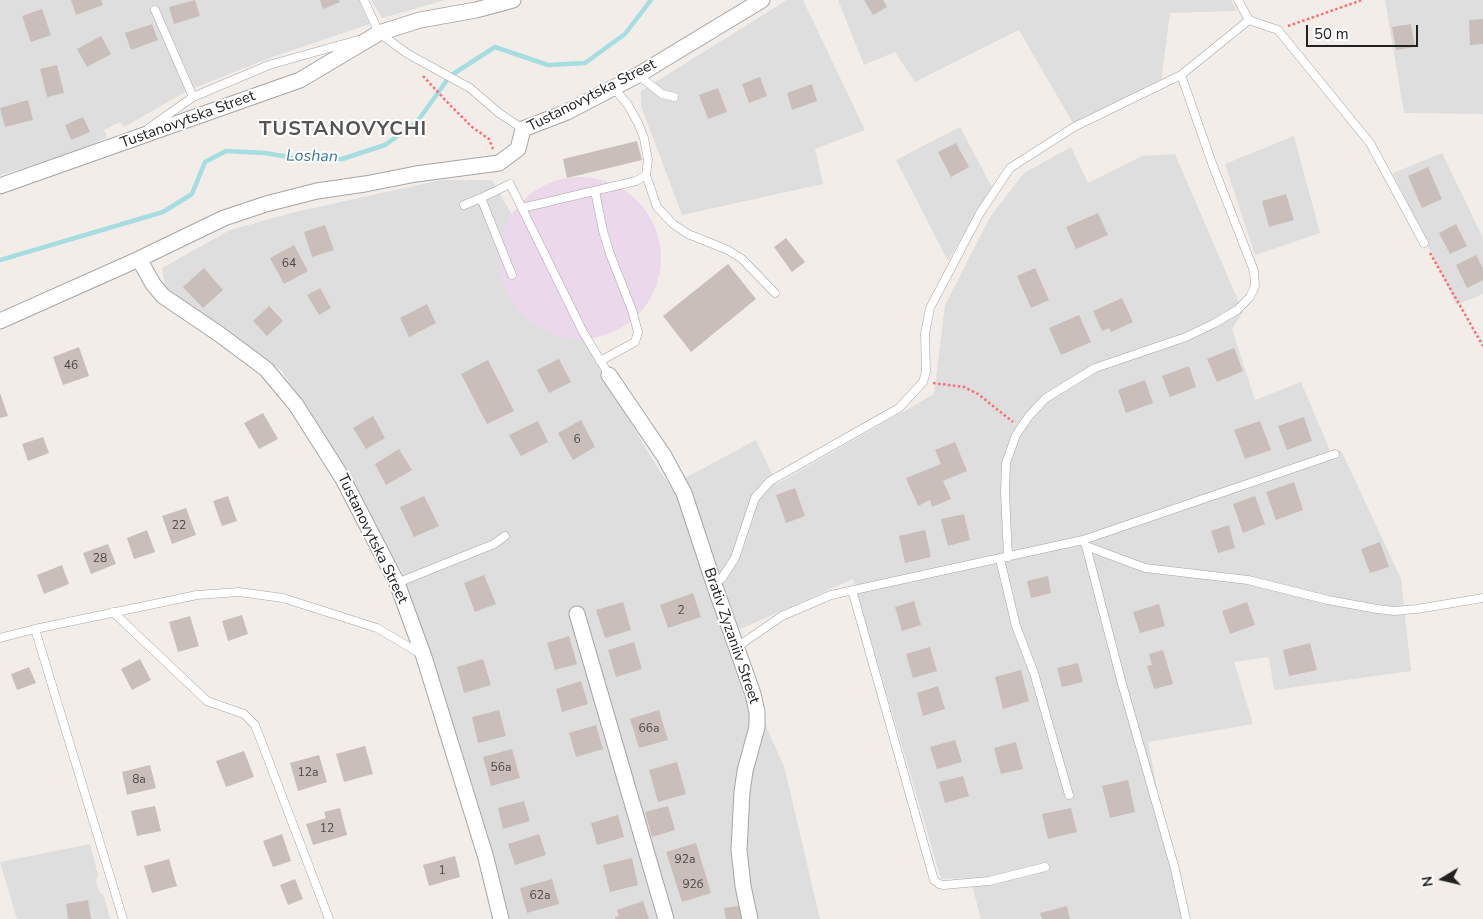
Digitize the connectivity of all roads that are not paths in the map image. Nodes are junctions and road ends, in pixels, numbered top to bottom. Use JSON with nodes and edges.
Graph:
{"nodes":[{"id":1,"x":364,"y":0,"type":"edge"},
{"id":2,"x":513,"y":0,"type":"edge"},
{"id":3,"x":762,"y":0,"type":"edge"},
{"id":4,"x":1238,"y":0,"type":"edge"},
{"id":5,"x":476,"y":5,"type":"edge"},
{"id":6,"x":155,"y":10,"type":"dead end"},
{"id":7,"x":1249,"y":20,"type":"junction"},
{"id":8,"x":379,"y":34,"type":"junction"},
{"id":9,"x":638,"y":75,"type":"junction"},
{"id":10,"x":1181,"y":75,"type":"junction"},
{"id":11,"x":614,"y":88,"type":"junction"},
{"id":12,"x":194,"y":97,"type":"junction"},
{"id":13,"x":674,"y":97,"type":"dead end"},
{"id":14,"x":523,"y":129,"type":"junction"},
{"id":15,"x":132,"y":140,"type":"junction"},
{"id":16,"x":646,"y":175,"type":"junction"},
{"id":17,"x":0,"y":186,"type":"edge"},
{"id":18,"x":595,"y":191,"type":"junction"},
{"id":19,"x":481,"y":198,"type":"junction"},
{"id":20,"x":464,"y":204,"type":"dead end"},
{"id":21,"x":522,"y":208,"type":"junction"},
{"id":22,"x":1424,"y":243,"type":"road end"},
{"id":23,"x":139,"y":259,"type":"junction"},
{"id":24,"x":512,"y":275,"type":"dead end"},
{"id":25,"x":775,"y":293,"type":"dead end"},
{"id":26,"x":0,"y":321,"type":"edge"},
{"id":27,"x":600,"y":361,"type":"junction"},
{"id":28,"x":609,"y":375,"type":"joint"},
{"id":29,"x":1335,"y":454,"type":"dead end"},
{"id":30,"x":505,"y":536,"type":"dead end"},
{"id":31,"x":1084,"y":543,"type":"junction"},
{"id":32,"x":1008,"y":557,"type":"junction"},
{"id":33,"x":1000,"y":559,"type":"junction"},
{"id":34,"x":397,"y":583,"type":"junction"},
{"id":35,"x":714,"y":584,"type":"junction"},
{"id":36,"x":852,"y":590,"type":"junction"},
{"id":37,"x":1483,"y":598,"type":"edge"},
{"id":38,"x":113,"y":612,"type":"junction"},
{"id":39,"x":578,"y":614,"type":"dead end"},
{"id":40,"x":35,"y":629,"type":"junction"},
{"id":41,"x":0,"y":638,"type":"edge"},
{"id":42,"x":737,"y":647,"type":"junction"},
{"id":43,"x":424,"y":656,"type":"junction"},
{"id":44,"x":1069,"y":795,"type":"dead end"},
{"id":45,"x":1045,"y":867,"type":"dead end"},
{"id":46,"x":123,"y":919,"type":"edge"},
{"id":47,"x":329,"y":919,"type":"edge"},
{"id":48,"x":501,"y":919,"type":"edge"},
{"id":49,"x":666,"y":919,"type":"edge"},
{"id":50,"x":750,"y":919,"type":"edge"},
{"id":51,"x":1186,"y":919,"type":"edge"}],
"edges":[{"from":1,"to":8,"type":"lane"},
{"from":2,"to":5,"type":"street","name":"Tustanovytska Street"},
{"from":3,"to":9,"type":"street","name":"Tustanovytska Street"},
{"from":4,"to":7,"type":"lane"},
{"from":5,"to":8,"type":"street","name":"Tustanovytska Street"},
{"from":6,"to":12,"type":"lane"},
{"from":7,"to":10,"type":"lane"},
{"from":7,"to":22,"type":"lane"},
{"from":8,"to":12,"type":"lane"},
{"from":8,"to":14,"type":"lane"},
{"from":8,"to":15,"type":"street","name":"Tustanovytska Street"},
{"from":9,"to":11,"type":"street","name":"Tustanovytska Street"},
{"from":9,"to":13,"type":"lane"},
{"from":10,"to":32,"type":"lane"},
{"from":10,"to":35,"type":"lane"},
{"from":11,"to":14,"type":"street","name":"Tustanovytska Street"},
{"from":11,"to":16,"type":"lane"},
{"from":12,"to":15,"type":"lane"},
{"from":14,"to":23,"type":"street","name":"Tustanovytska Street"},
{"from":15,"to":17,"type":"street","name":"Tustanovytska Street"},
{"from":16,"to":18,"type":"lane"},
{"from":16,"to":25,"type":"lane"},
{"from":18,"to":21,"type":"lane"},
{"from":18,"to":27,"type":"lane"},
{"from":19,"to":20,"type":"lane"},
{"from":19,"to":21,"type":"lane"},
{"from":19,"to":24,"type":"lane"},
{"from":21,"to":27,"type":"lane"},
{"from":23,"to":26,"type":"street"},
{"from":23,"to":34,"type":"street","name":"Tustanovytska Street"},
{"from":27,"to":28,"type":"lane"},
{"from":28,"to":35,"type":"street","name":"Brativ Zyzaniiv Street"},
{"from":29,"to":31,"type":"lane"},
{"from":30,"to":34,"type":"lane"},
{"from":31,"to":32,"type":"lane"},
{"from":31,"to":37,"type":"lane"},
{"from":31,"to":51,"type":"lane"},
{"from":32,"to":33,"type":"lane"},
{"from":33,"to":36,"type":"lane"},
{"from":33,"to":44,"type":"lane"},
{"from":34,"to":43,"type":"street","name":"Tustanovytska Street"},
{"from":35,"to":42,"type":"street","name":"Brativ Zyzaniiv Street"},
{"from":36,"to":42,"type":"lane"},
{"from":36,"to":45,"type":"lane"},
{"from":38,"to":40,"type":"lane"},
{"from":38,"to":43,"type":"lane"},
{"from":38,"to":47,"type":"lane"},
{"from":39,"to":49,"type":"street"},
{"from":40,"to":41,"type":"lane"},
{"from":40,"to":46,"type":"lane"},
{"from":42,"to":50,"type":"street","name":"Brativ Zyzaniiv Street"},
{"from":43,"to":48,"type":"street","name":"Tustanovytska Street"}]}
